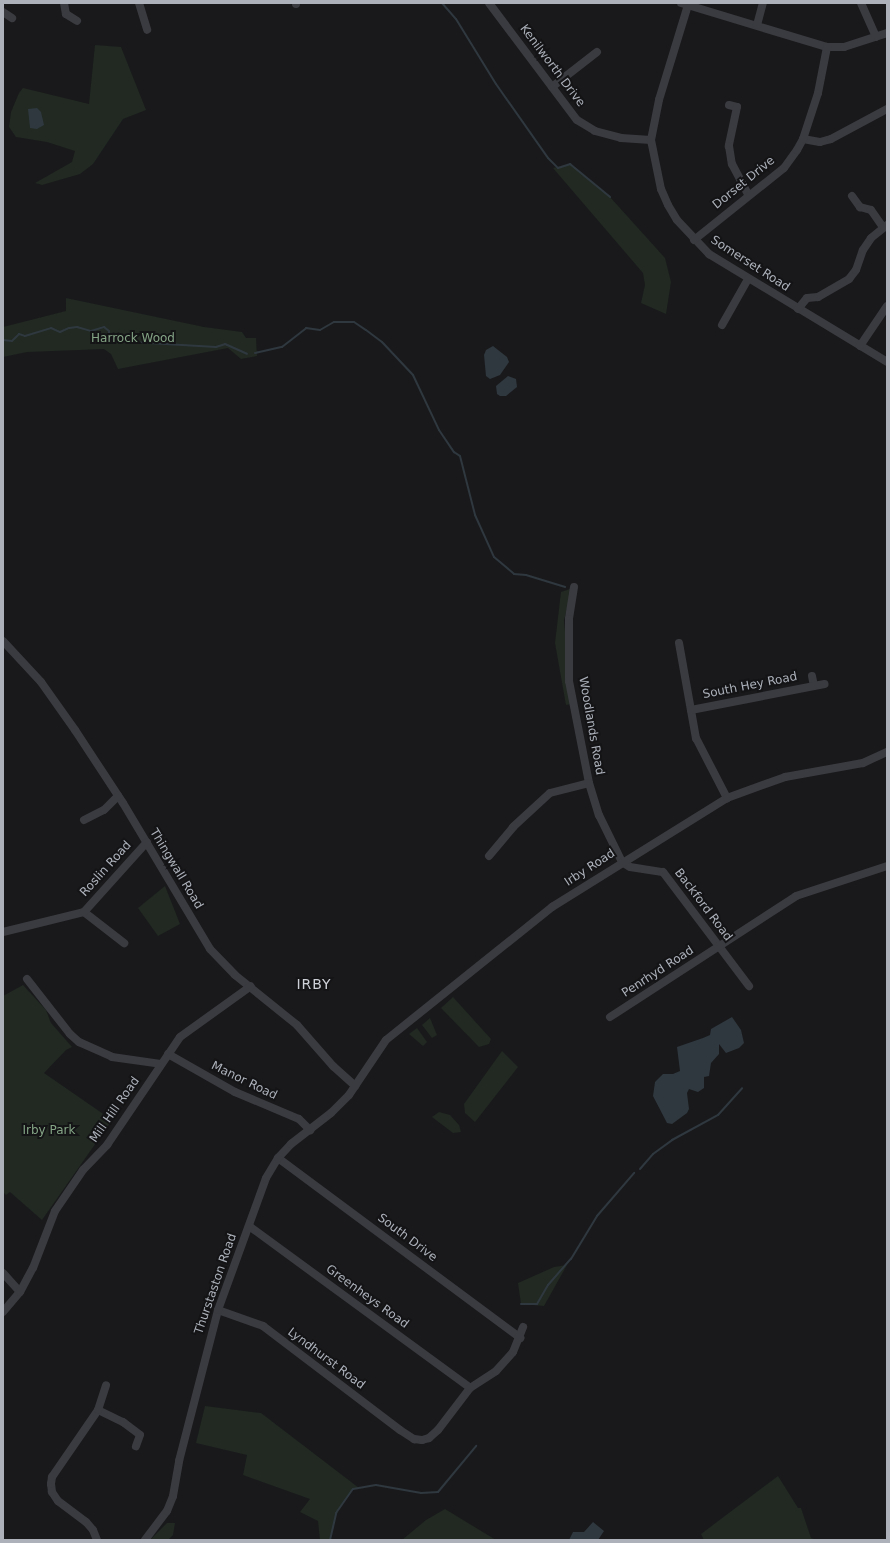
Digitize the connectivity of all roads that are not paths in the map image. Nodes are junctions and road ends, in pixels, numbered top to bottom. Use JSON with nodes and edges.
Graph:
{"nodes":[{"id":1,"x":64,"y":3,"type":"edge"},
{"id":2,"x":138,"y":3,"type":"edge"},
{"id":3,"x":489,"y":3,"type":"edge"},
{"id":4,"x":764,"y":3,"type":"edge"},
{"id":5,"x":861,"y":3,"type":"edge"},
{"id":6,"x":684,"y":4,"type":"edge"},
{"id":7,"x":3,"y":12,"type":"edge"},
{"id":8,"x":12,"y":18,"type":"dead end"},
{"id":9,"x":77,"y":21,"type":"dead end"},
{"id":10,"x":757,"y":25,"type":"junction"},
{"id":11,"x":147,"y":30,"type":"dead end"},
{"id":12,"x":887,"y":33,"type":"edge"},
{"id":13,"x":876,"y":37,"type":"junction"},
{"id":14,"x":827,"y":47,"type":"junction"},
{"id":15,"x":597,"y":52,"type":"dead end"},
{"id":16,"x":552,"y":87,"type":"junction"},
{"id":17,"x":729,"y":105,"type":"dead end"},
{"id":18,"x":887,"y":109,"type":"edge"},
{"id":19,"x":803,"y":139,"type":"junction"},
{"id":20,"x":650,"y":140,"type":"junction"},
{"id":21,"x":748,"y":194,"type":"junction"},
{"id":22,"x":852,"y":196,"type":"dead end"},
{"id":23,"x":885,"y":226,"type":"edge"},
{"id":24,"x":694,"y":240,"type":"junction"},
{"id":25,"x":748,"y":279,"type":"junction"},
{"id":26,"x":887,"y":306,"type":"edge"},
{"id":27,"x":798,"y":309,"type":"junction"},
{"id":28,"x":722,"y":325,"type":"dead end"},
{"id":29,"x":860,"y":346,"type":"junction"},
{"id":30,"x":887,"y":362,"type":"edge"},
{"id":31,"x":574,"y":587,"type":"dead end"},
{"id":32,"x":3,"y":641,"type":"edge"},
{"id":33,"x":679,"y":643,"type":"dead end"},
{"id":34,"x":812,"y":676,"type":"dead end"},
{"id":35,"x":825,"y":684,"type":"dead end"},
{"id":36,"x":814,"y":686,"type":"junction"},
{"id":37,"x":691,"y":710,"type":"junction"},
{"id":38,"x":887,"y":752,"type":"edge"},
{"id":39,"x":589,"y":783,"type":"junction"},
{"id":40,"x":118,"y":796,"type":"junction"},
{"id":41,"x":727,"y":798,"type":"junction"},
{"id":42,"x":84,"y":820,"type":"dead end"},
{"id":43,"x":147,"y":842,"type":"junction"},
{"id":44,"x":489,"y":856,"type":"dead end"},
{"id":45,"x":622,"y":862,"type":"junction"},
{"id":46,"x":887,"y":866,"type":"edge"},
{"id":47,"x":84,"y":912,"type":"junction"},
{"id":48,"x":3,"y":932,"type":"edge"},
{"id":49,"x":124,"y":943,"type":"dead end"},
{"id":50,"x":720,"y":947,"type":"junction"},
{"id":51,"x":27,"y":979,"type":"dead end"},
{"id":52,"x":251,"y":986,"type":"junction"},
{"id":53,"x":748,"y":986,"type":"dead end"},
{"id":54,"x":610,"y":1017,"type":"dead end"},
{"id":55,"x":168,"y":1054,"type":"junction"},
{"id":56,"x":160,"y":1064,"type":"junction"},
{"id":57,"x":355,"y":1086,"type":"junction"},
{"id":58,"x":310,"y":1130,"type":"junction"},
{"id":59,"x":278,"y":1158,"type":"junction"},
{"id":60,"x":249,"y":1226,"type":"junction"},
{"id":61,"x":3,"y":1273,"type":"edge"},
{"id":62,"x":20,"y":1292,"type":"junction"},
{"id":63,"x":218,"y":1310,"type":"junction"},
{"id":64,"x":3,"y":1312,"type":"edge"},
{"id":65,"x":523,"y":1327,"type":"dead end"},
{"id":66,"x":520,"y":1338,"type":"junction"},
{"id":67,"x":106,"y":1385,"type":"dead end"},
{"id":68,"x":470,"y":1388,"type":"junction"},
{"id":69,"x":98,"y":1410,"type":"junction"},
{"id":70,"x":136,"y":1446,"type":"dead end"},
{"id":71,"x":97,"y":1540,"type":"edge"},
{"id":72,"x":144,"y":1540,"type":"edge"}],
"edges":[{"from":1,"to":9,"type":"street"},
{"from":2,"to":11,"type":"street"},
{"from":3,"to":16,"type":"street","name":"Kenilworth Drive"},
{"from":4,"to":10,"type":"street"},
{"from":5,"to":13,"type":"street"},
{"from":6,"to":10,"type":"street"},
{"from":6,"to":20,"type":"street","name":"Somerset Road"},
{"from":7,"to":8,"type":"street"},
{"from":10,"to":14,"type":"street"},
{"from":12,"to":13,"type":"street"},
{"from":13,"to":14,"type":"street"},
{"from":14,"to":19,"type":"street","name":"Dorset Drive"},
{"from":15,"to":16,"type":"street"},
{"from":16,"to":20,"type":"street","name":"Kenilworth Drive"},
{"from":17,"to":21,"type":"street"},
{"from":18,"to":19,"type":"street"},
{"from":19,"to":21,"type":"street","name":"Dorset Drive"},
{"from":20,"to":24,"type":"street","name":"Somerset Road"},
{"from":21,"to":24,"type":"street","name":"Dorset Drive"},
{"from":22,"to":23,"type":"street"},
{"from":23,"to":27,"type":"street"},
{"from":24,"to":25,"type":"street","name":"Somerset Road"},
{"from":25,"to":27,"type":"street","name":"Somerset Road"},
{"from":25,"to":28,"type":"street"},
{"from":26,"to":29,"type":"street"},
{"from":27,"to":29,"type":"street","name":"Somerset Road"},
{"from":29,"to":30,"type":"street","name":"Somerset Road"},
{"from":31,"to":39,"type":"street","name":"Woodlands Road"},
{"from":32,"to":40,"type":"street","name":"Thingwall Road"},
{"from":33,"to":37,"type":"street"},
{"from":34,"to":36,"type":"street","name":"South Hey Road"},
{"from":35,"to":36,"type":"street","name":"South Hey Road"},
{"from":36,"to":37,"type":"street","name":"South Hey Road"},
{"from":37,"to":41,"type":"street"},
{"from":38,"to":41,"type":"street","name":"Irby Road"},
{"from":39,"to":44,"type":"street"},
{"from":39,"to":45,"type":"street","name":"Woodlands Road"},
{"from":40,"to":42,"type":"street"},
{"from":40,"to":43,"type":"street","name":"Thingwall Road"},
{"from":41,"to":45,"type":"street","name":"Irby Road"},
{"from":43,"to":47,"type":"street","name":"Roslin Road"},
{"from":43,"to":52,"type":"street","name":"Thingwall Road"},
{"from":45,"to":50,"type":"street","name":"Backford Road"},
{"from":45,"to":57,"type":"street","name":"Irby Road"},
{"from":46,"to":50,"type":"street","name":"Penrhyd Road"},
{"from":47,"to":48,"type":"street","name":"Roslin Road"},
{"from":47,"to":49,"type":"street"},
{"from":50,"to":53,"type":"street","name":"Backford Road"},
{"from":50,"to":54,"type":"street","name":"Penrhyd Road"},
{"from":51,"to":56,"type":"street"},
{"from":52,"to":55,"type":"street","name":"Mill Hill Road"},
{"from":52,"to":57,"type":"street","name":"Thingwall Road"},
{"from":55,"to":56,"type":"street","name":"Mill Hill Road"},
{"from":55,"to":58,"type":"street","name":"Manor Road"},
{"from":56,"to":62,"type":"street","name":"Mill Hill Road"},
{"from":57,"to":58,"type":"street","name":"Thurstaston Road"},
{"from":58,"to":59,"type":"street","name":"Thurstaston Road"},
{"from":59,"to":60,"type":"street","name":"Thurstaston Road"},
{"from":59,"to":66,"type":"street","name":"South Drive"},
{"from":60,"to":63,"type":"street","name":"Thurstaston Road"},
{"from":60,"to":68,"type":"street","name":"Greenheys Road"},
{"from":61,"to":62,"type":"street"},
{"from":62,"to":64,"type":"street","name":"Mill Hill Road"},
{"from":63,"to":68,"type":"street","name":"Lyndhurst Road"},
{"from":63,"to":72,"type":"street","name":"Thurstaston Road"},
{"from":65,"to":66,"type":"street"},
{"from":66,"to":68,"type":"street"},
{"from":67,"to":69,"type":"street"},
{"from":69,"to":70,"type":"street"},
{"from":69,"to":71,"type":"street"}]}
